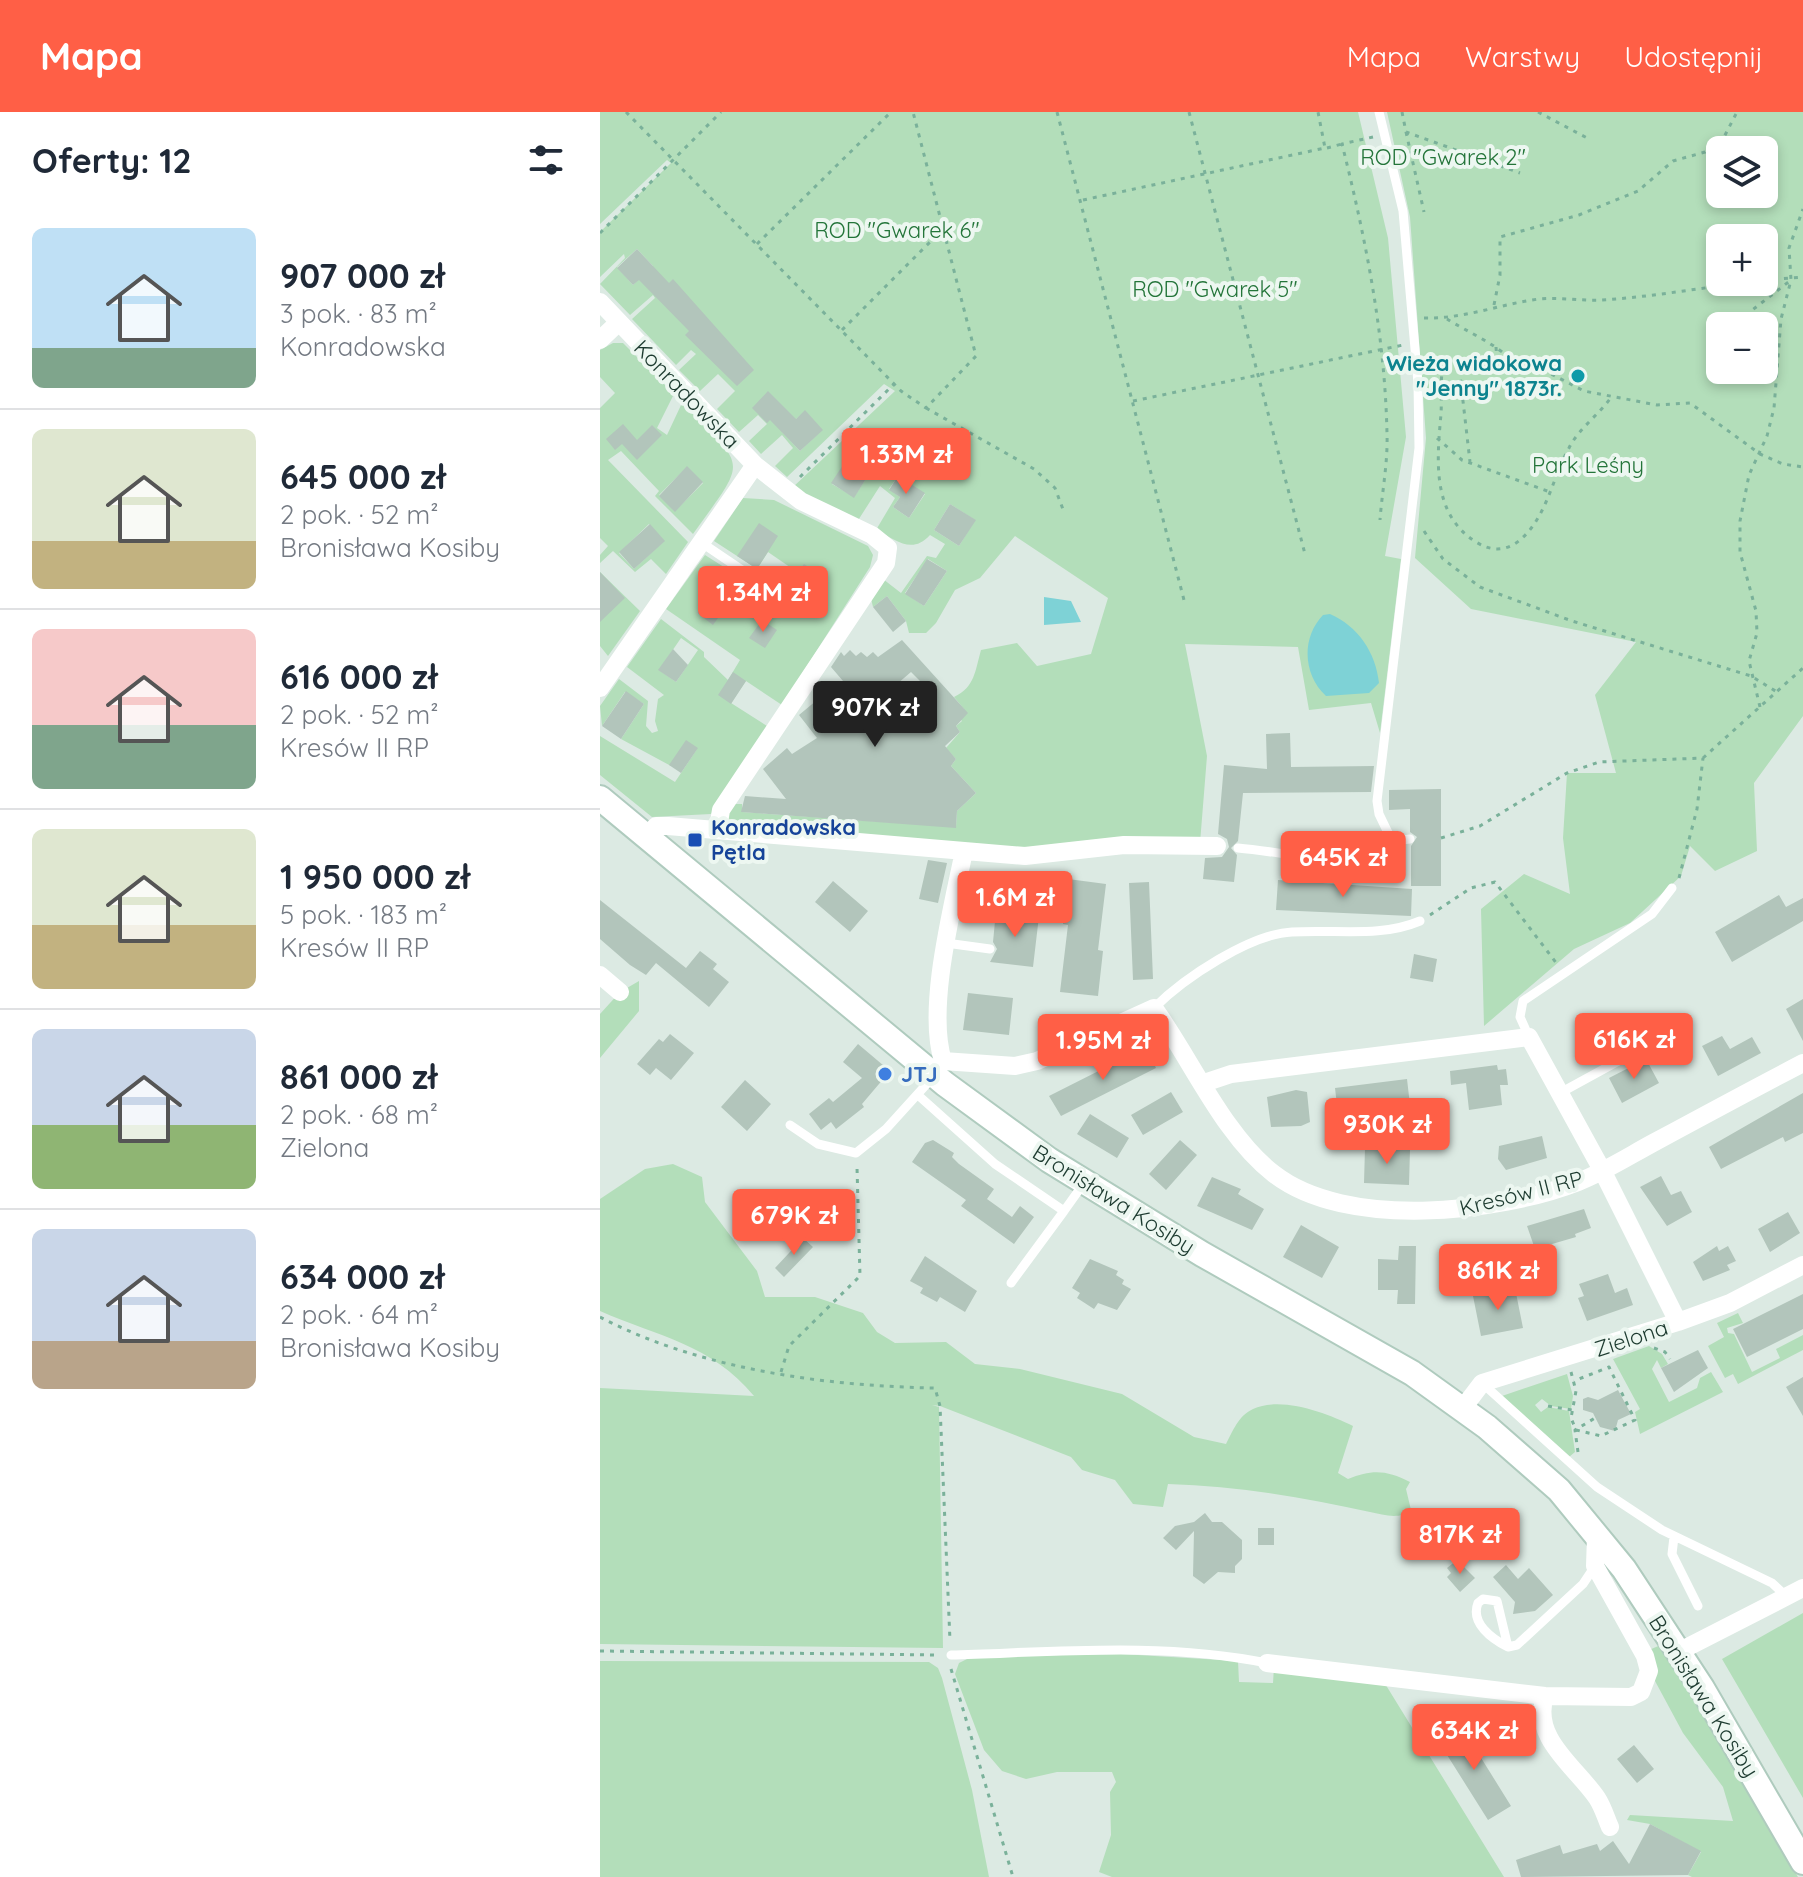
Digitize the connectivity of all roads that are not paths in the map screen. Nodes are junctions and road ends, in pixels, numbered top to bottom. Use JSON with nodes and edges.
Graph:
{"nodes":[{"id":1,"x":1379,"y":112,"type":"edge"},
{"id":2,"x":600,"y":302,"type":"edge"},
{"id":3,"x":619,"y":322,"type":"junction"},
{"id":4,"x":600,"y":340,"type":"edge"},
{"id":5,"x":755,"y":465,"type":"junction"},
{"id":6,"x":702,"y":543,"type":"junction"},
{"id":7,"x":764,"y":585,"type":"dead end"},
{"id":8,"x":600,"y":688,"type":"edge"},
{"id":9,"x":600,"y":798,"type":"edge"},
{"id":10,"x":718,"y":829,"type":"junction"},
{"id":11,"x":646,"y":837,"type":"junction"},
{"id":12,"x":1410,"y":839,"type":"dead end"},
{"id":13,"x":1392,"y":841,"type":"junction"},
{"id":14,"x":1217,"y":846,"type":"dead end"},
{"id":15,"x":1238,"y":848,"type":"dead end"},
{"id":16,"x":964,"y":851,"type":"junction"},
{"id":17,"x":1672,"y":888,"type":"road end"},
{"id":18,"x":1420,"y":921,"type":"road end"},
{"id":19,"x":946,"y":943,"type":"junction"},
{"id":20,"x":990,"y":949,"type":"dead end"},
{"id":21,"x":600,"y":975,"type":"edge"},
{"id":22,"x":620,"y":992,"type":"dead end"},
{"id":23,"x":1154,"y":1008,"type":"junction"},
{"id":24,"x":1529,"y":1037,"type":"junction"},
{"id":25,"x":1644,"y":1047,"type":"dead end"},
{"id":26,"x":1803,"y":1063,"type":"edge"},
{"id":27,"x":939,"y":1068,"type":"junction"},
{"id":28,"x":1204,"y":1083,"type":"junction"},
{"id":29,"x":1560,"y":1093,"type":"junction"},
{"id":30,"x":919,"y":1096,"type":"junction"},
{"id":31,"x":790,"y":1125,"type":"dead end"},
{"id":32,"x":1602,"y":1170,"type":"junction"},
{"id":33,"x":1084,"y":1183,"type":"junction"},
{"id":34,"x":1064,"y":1211,"type":"junction"},
{"id":35,"x":1803,"y":1265,"type":"edge"},
{"id":36,"x":1011,"y":1283,"type":"dead end"},
{"id":37,"x":1678,"y":1322,"type":"junction"},
{"id":38,"x":1482,"y":1383,"type":"junction"},
{"id":39,"x":1463,"y":1408,"type":"junction"},
{"id":40,"x":1596,"y":1536,"type":"junction"},
{"id":41,"x":1674,"y":1537,"type":"junction"},
{"id":42,"x":1595,"y":1566,"type":"junction"},
{"id":43,"x":1803,"y":1588,"type":"edge"},
{"id":44,"x":1786,"y":1596,"type":"junction"},
{"id":45,"x":1698,"y":1606,"type":"dead end"},
{"id":46,"x":1508,"y":1647,"type":"junction"},
{"id":47,"x":1678,"y":1652,"type":"junction"},
{"id":48,"x":951,"y":1655,"type":"road end"},
{"id":49,"x":1267,"y":1663,"type":"joint"},
{"id":50,"x":1545,"y":1696,"type":"junction"},
{"id":51,"x":1610,"y":1827,"type":"dead end"},
{"id":52,"x":1803,"y":1862,"type":"edge"}],
"edges":[{"from":1,"to":13,"type":"lane"},
{"from":2,"to":3,"type":"street","name":"Konradowska"},
{"from":3,"to":4,"type":"street","name":"Konradowska"},
{"from":3,"to":5,"type":"street","name":"Konradowska"},
{"from":5,"to":6,"type":"street","name":"Konradowska"},
{"from":5,"to":10,"type":"street","name":"Konradowska"},
{"from":6,"to":7,"type":"lane"},
{"from":6,"to":8,"type":"street","name":"Konradowska"},
{"from":9,"to":11,"type":"street","name":"Bronisława Kosiby"},
{"from":10,"to":11,"type":"street"},
{"from":10,"to":16,"type":"street"},
{"from":11,"to":27,"type":"street","name":"Bronisława Kosiby"},
{"from":12,"to":13,"type":"lane"},
{"from":13,"to":15,"type":"lane"},
{"from":14,"to":16,"type":"street"},
{"from":16,"to":19,"type":"street"},
{"from":17,"to":24,"type":"lane","name":"Kresów II RP"},
{"from":18,"to":23,"type":"lane"},
{"from":19,"to":20,"type":"lane"},
{"from":19,"to":27,"type":"street"},
{"from":21,"to":22,"type":"street"},
{"from":23,"to":27,"type":"street"},
{"from":23,"to":28,"type":"street","name":"Kresów II RP"},
{"from":24,"to":28,"type":"street"},
{"from":24,"to":29,"type":"street","name":"Kresów II RP"},
{"from":25,"to":29,"type":"lane"},
{"from":26,"to":32,"type":"street","name":"Kresów II RP"},
{"from":27,"to":30,"type":"lane"},
{"from":27,"to":33,"type":"street","name":"Bronisława Kosiby"},
{"from":28,"to":32,"type":"street","name":"Kresów II RP"},
{"from":29,"to":32,"type":"street","name":"Kresów II RP"},
{"from":30,"to":31,"type":"lane"},
{"from":30,"to":34,"type":"lane"},
{"from":32,"to":37,"type":"street","name":"Kresów II RP"},
{"from":33,"to":34,"type":"lane"},
{"from":33,"to":39,"type":"street","name":"Bronisława Kosiby"},
{"from":34,"to":36,"type":"lane"},
{"from":35,"to":37,"type":"street","name":"Zielona"},
{"from":37,"to":38,"type":"street","name":"Zielona"},
{"from":38,"to":39,"type":"street"},
{"from":38,"to":41,"type":"lane"},
{"from":39,"to":40,"type":"street","name":"Bronisława Kosiby"},
{"from":40,"to":42,"type":"street"},
{"from":40,"to":47,"type":"street","name":"Bronisława Kosiby"},
{"from":41,"to":44,"type":"lane"},
{"from":41,"to":45,"type":"lane"},
{"from":42,"to":46,"type":"lane"},
{"from":42,"to":50,"type":"street","name":"Bronisława Kosiby"},
{"from":43,"to":44,"type":"street"},
{"from":44,"to":47,"type":"street"},
{"from":46,"to":46,"type":"lane"},
{"from":47,"to":52,"type":"street","name":"Bronisława Kosiby"},
{"from":48,"to":49,"type":"lane"},
{"from":49,"to":50,"type":"street","name":"Bronisława Kosiby"},
{"from":50,"to":51,"type":"street"}]}
